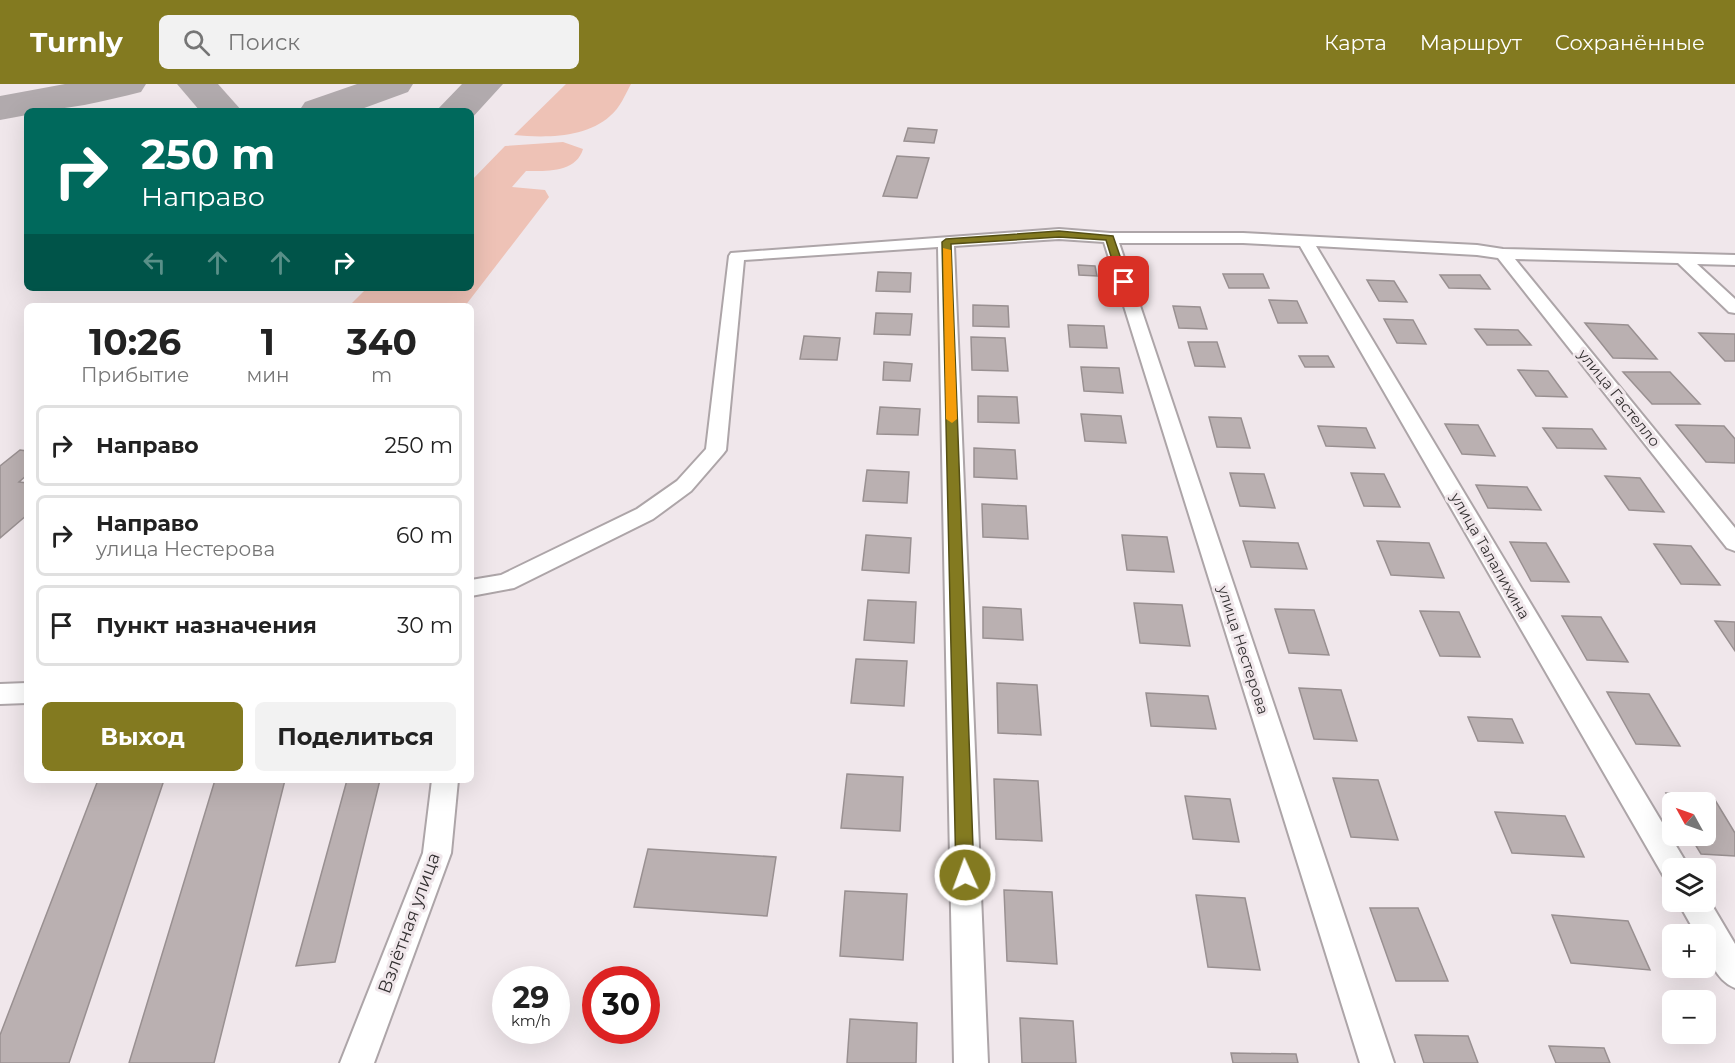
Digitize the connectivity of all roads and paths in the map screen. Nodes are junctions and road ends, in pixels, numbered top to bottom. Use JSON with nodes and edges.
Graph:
{"nodes":[{"id":1,"x":1110,"y":238,"type":"junction"},
{"id":2,"x":946,"y":242,"type":"junction"},
{"id":3,"x":1306,"y":243,"type":"junction"},
{"id":4,"x":1503,"y":254,"type":"junction"},
{"id":5,"x":1682,"y":258,"type":"junction"},
{"id":6,"x":1735,"y":260,"type":"edge"},
{"id":7,"x":1735,"y":308,"type":"edge"},
{"id":8,"x":1735,"y":543,"type":"edge"},
{"id":9,"x":474,"y":587,"type":"edge"},
{"id":10,"x":24,"y":693,"type":"edge"},
{"id":11,"x":0,"y":694,"type":"edge"},
{"id":12,"x":445,"y":783,"type":"edge"},
{"id":13,"x":1668,"y":858,"type":"edge"},
{"id":14,"x":1699,"y":912,"type":"edge"},
{"id":15,"x":1735,"y":973,"type":"edge"},
{"id":16,"x":357,"y":1063,"type":"edge"},
{"id":17,"x":971,"y":1063,"type":"edge"},
{"id":18,"x":1377,"y":1063,"type":"edge"}],
"edges":[{"from":1,"to":2,"type":"street"},
{"from":1,"to":3,"type":"street"},
{"from":1,"to":18,"type":"street","name":"улица Нестерова"},
{"from":2,"to":9,"type":"street"},
{"from":2,"to":17,"type":"street"},
{"from":3,"to":4,"type":"street"},
{"from":3,"to":13,"type":"street","name":"улица Талалихина"},
{"from":4,"to":5,"type":"street"},
{"from":4,"to":8,"type":"street","name":"улица Гастелло"},
{"from":5,"to":6,"type":"street"},
{"from":5,"to":7,"type":"street"},
{"from":10,"to":11,"type":"street"},
{"from":12,"to":16,"type":"street","name":"Взлётная улица"},
{"from":14,"to":15,"type":"street"}]}
